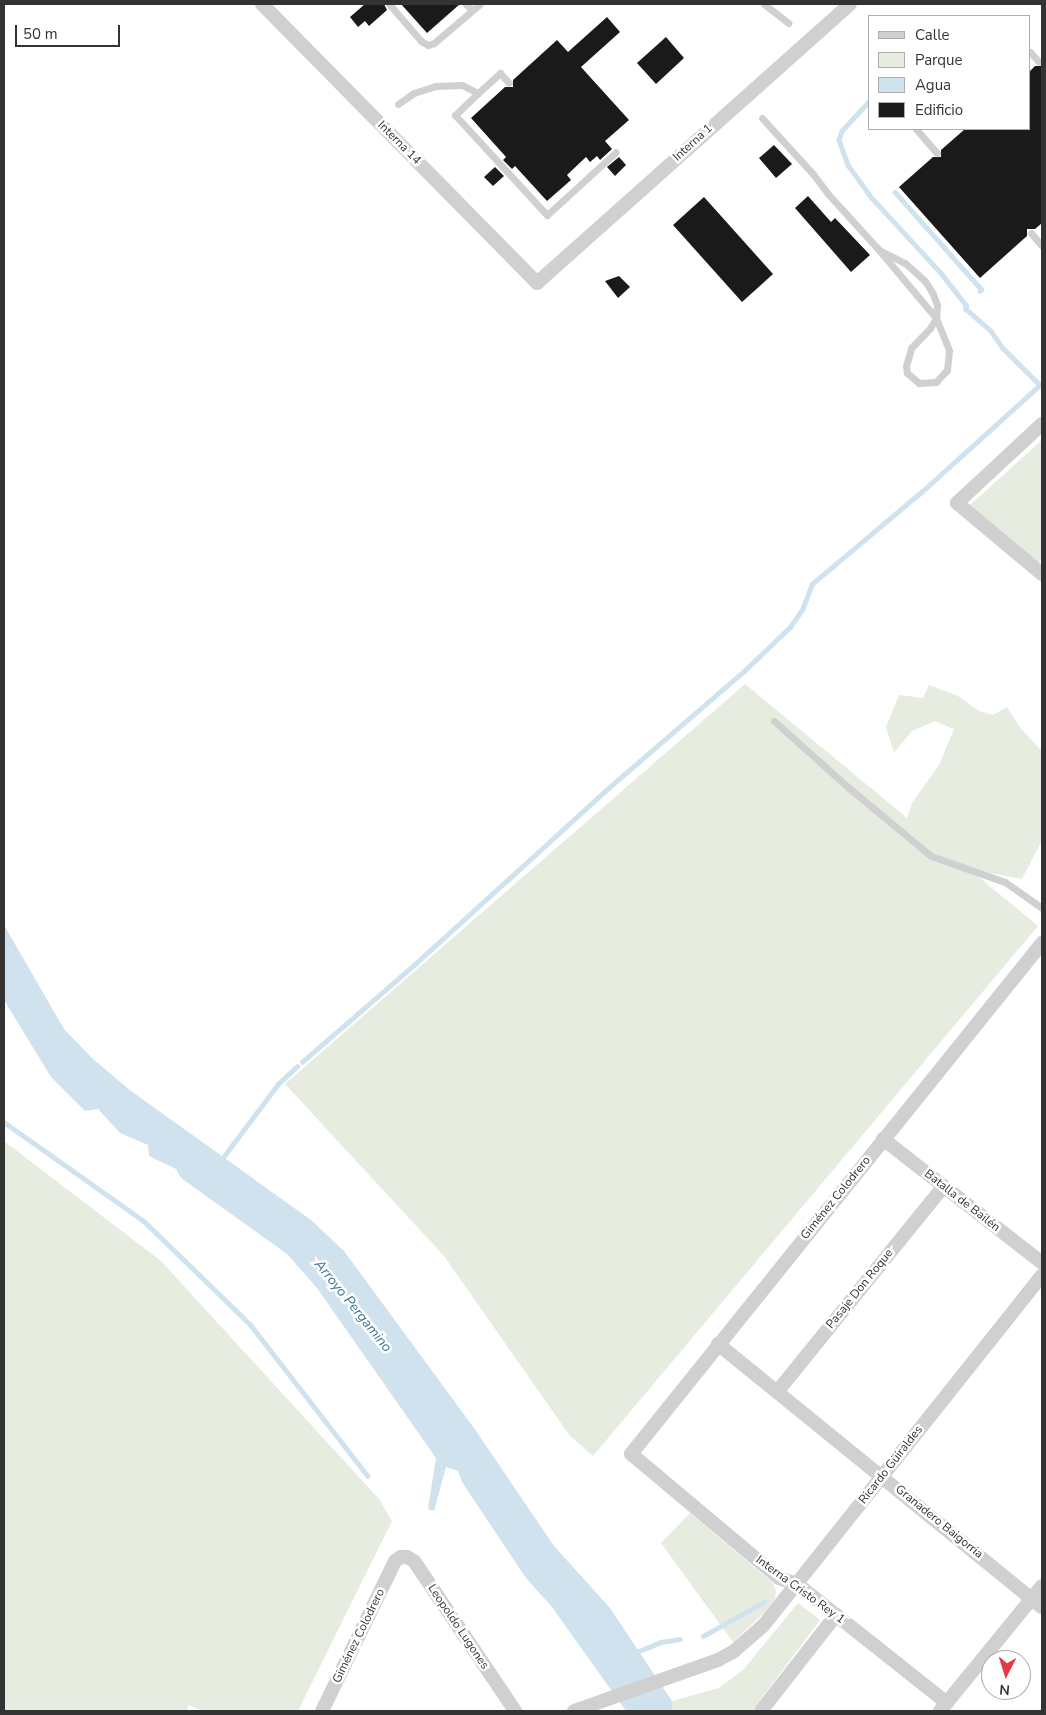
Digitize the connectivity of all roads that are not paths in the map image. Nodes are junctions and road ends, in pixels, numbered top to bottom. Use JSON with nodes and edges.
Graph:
{"nodes":[{"id":1,"x":262,"y":4,"type":"edge"},
{"id":2,"x":389,"y":4,"type":"edge"},
{"id":3,"x":466,"y":4,"type":"edge"},
{"id":4,"x":480,"y":4,"type":"edge"},
{"id":5,"x":764,"y":4,"type":"edge"},
{"id":6,"x":850,"y":4,"type":"edge"},
{"id":7,"x":472,"y":10,"type":"junction"},
{"id":8,"x":788,"y":23,"type":"dead end"},
{"id":9,"x":1031,"y":53,"type":"edge"},
{"id":10,"x":1039,"y":62,"type":"dead end"},
{"id":11,"x":510,"y":83,"type":"dead end"},
{"id":12,"x":478,"y":93,"type":"junction"},
{"id":13,"x":398,"y":104,"type":"dead end"},
{"id":14,"x":762,"y":118,"type":"dead end"},
{"id":15,"x":917,"y":130,"type":"edge"},
{"id":16,"x":616,"y":152,"type":"dead end"},
{"id":17,"x":937,"y":153,"type":"dead end"},
{"id":18,"x":1031,"y":233,"type":"dead end"},
{"id":19,"x":1042,"y":246,"type":"edge"},
{"id":20,"x":878,"y":250,"type":"junction"},
{"id":21,"x":537,"y":283,"type":"joint"},
{"id":22,"x":936,"y":318,"type":"junction"},
{"id":23,"x":1042,"y":424,"type":"edge"},
{"id":24,"x":1042,"y":574,"type":"edge"},
{"id":25,"x":774,"y":721,"type":"dead end"},
{"id":26,"x":1042,"y":908,"type":"edge"},
{"id":27,"x":1042,"y":944,"type":"edge"},
{"id":28,"x":883,"y":1139,"type":"junction"},
{"id":29,"x":943,"y":1187,"type":"junction"},
{"id":30,"x":1042,"y":1263,"type":"edge"},
{"id":31,"x":1042,"y":1275,"type":"edge"},
{"id":32,"x":718,"y":1344,"type":"junction"},
{"id":33,"x":776,"y":1392,"type":"junction"},
{"id":34,"x":631,"y":1454,"type":"joint"},
{"id":35,"x":882,"y":1476,"type":"junction"},
{"id":36,"x":395,"y":1561,"type":"joint"},
{"id":37,"x":797,"y":1584,"type":"junction"},
{"id":38,"x":1042,"y":1586,"type":"edge"},
{"id":39,"x":1037,"y":1603,"type":"edge"},
{"id":40,"x":836,"y":1615,"type":"junction"},
{"id":41,"x":943,"y":1707,"type":"edge"},
{"id":42,"x":322,"y":1711,"type":"edge"},
{"id":43,"x":515,"y":1711,"type":"edge"},
{"id":44,"x":574,"y":1711,"type":"edge"},
{"id":45,"x":761,"y":1711,"type":"edge"}],
"edges":[{"from":1,"to":21,"type":"street","name":"Interna 14"},
{"from":2,"to":7,"type":"lane"},
{"from":3,"to":7,"type":"lane"},
{"from":4,"to":7,"type":"lane"},
{"from":5,"to":8,"type":"lane"},
{"from":6,"to":21,"type":"street","name":"Interna 1"},
{"from":9,"to":10,"type":"lane"},
{"from":11,"to":12,"type":"lane"},
{"from":12,"to":13,"type":"lane"},
{"from":12,"to":16,"type":"lane"},
{"from":14,"to":20,"type":"lane"},
{"from":15,"to":17,"type":"lane"},
{"from":18,"to":19,"type":"lane"},
{"from":20,"to":22,"type":"lane"},
{"from":20,"to":22,"type":"lane"},
{"from":22,"to":22,"type":"lane"},
{"from":23,"to":24,"type":"street"},
{"from":25,"to":26,"type":"lane"},
{"from":27,"to":28,"type":"street","name":"Giménez Colodrero"},
{"from":28,"to":29,"type":"street","name":"Batalla de Bailén"},
{"from":28,"to":32,"type":"street","name":"Giménez Colodrero"},
{"from":29,"to":30,"type":"street","name":"Batalla de Bailén"},
{"from":29,"to":33,"type":"street","name":"Pasaje Don Roque"},
{"from":31,"to":35,"type":"street","name":"Ricardo Güiraldes"},
{"from":32,"to":33,"type":"street","name":"Granadero Baigorria"},
{"from":32,"to":34,"type":"street","name":"Giménez Colodrero"},
{"from":33,"to":35,"type":"street","name":"Granadero Baigorria"},
{"from":34,"to":37,"type":"street","name":"Interna Cristo Rey 1"},
{"from":35,"to":37,"type":"street","name":"Ricardo Güiraldes"},
{"from":35,"to":39,"type":"street","name":"Granadero Baigorria"},
{"from":36,"to":42,"type":"street","name":"Giménez Colodrero"},
{"from":36,"to":43,"type":"street","name":"Leopoldo Lugones"},
{"from":37,"to":40,"type":"street","name":"Interna Cristo Rey 1"},
{"from":37,"to":44,"type":"street","name":"Ricardo Güiraldes"},
{"from":38,"to":39,"type":"street"},
{"from":39,"to":41,"type":"street"},
{"from":40,"to":41,"type":"street","name":"Interna Cristo Rey 1"},
{"from":40,"to":45,"type":"street"}]}
